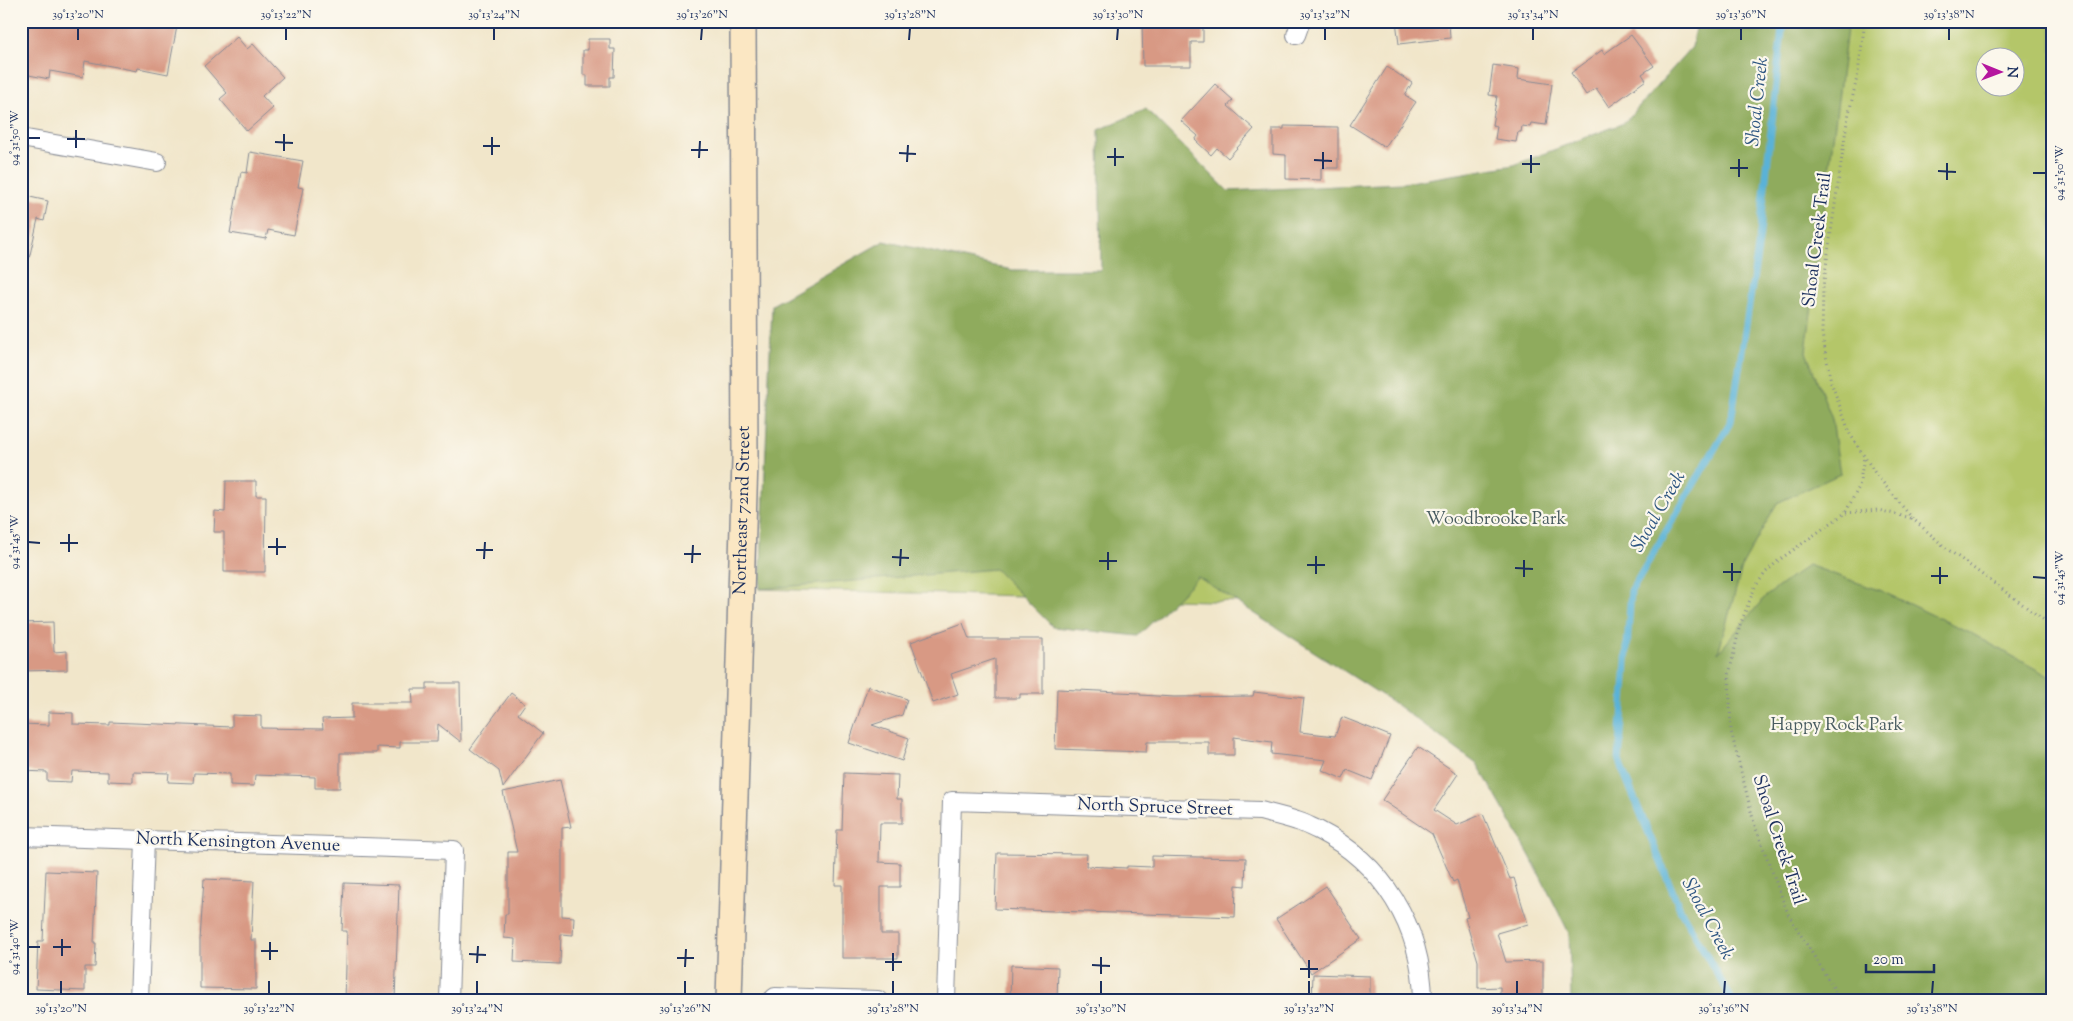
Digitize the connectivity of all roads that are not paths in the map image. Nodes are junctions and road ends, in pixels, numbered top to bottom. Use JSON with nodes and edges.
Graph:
{"nodes":[{"id":1,"x":743,"y":21,"type":"edge"},
{"id":2,"x":21,"y":138,"type":"edge"},
{"id":3,"x":157,"y":162,"type":"dead end"},
{"id":4,"x":21,"y":836,"type":"edge"},
{"id":5,"x":145,"y":840,"type":"junction"},
{"id":6,"x":139,"y":1000,"type":"edge"},
{"id":7,"x":449,"y":1000,"type":"edge"},
{"id":8,"x":729,"y":1000,"type":"edge"},
{"id":9,"x":772,"y":1000,"type":"edge"},
{"id":10,"x":878,"y":1000,"type":"edge"},
{"id":11,"x":946,"y":1000,"type":"edge"},
{"id":12,"x":1423,"y":1000,"type":"edge"}],
"edges":[{"from":1,"to":8,"type":"main road","name":"Northeast 72nd Street"},
{"from":2,"to":3,"type":"street"},
{"from":4,"to":5,"type":"street","name":"North Kensington Avenue"},
{"from":5,"to":6,"type":"street"},
{"from":5,"to":7,"type":"street","name":"North Kensington Avenue"},
{"from":9,"to":10,"type":"street"},
{"from":11,"to":12,"type":"street","name":"North Spruce Street"}]}
